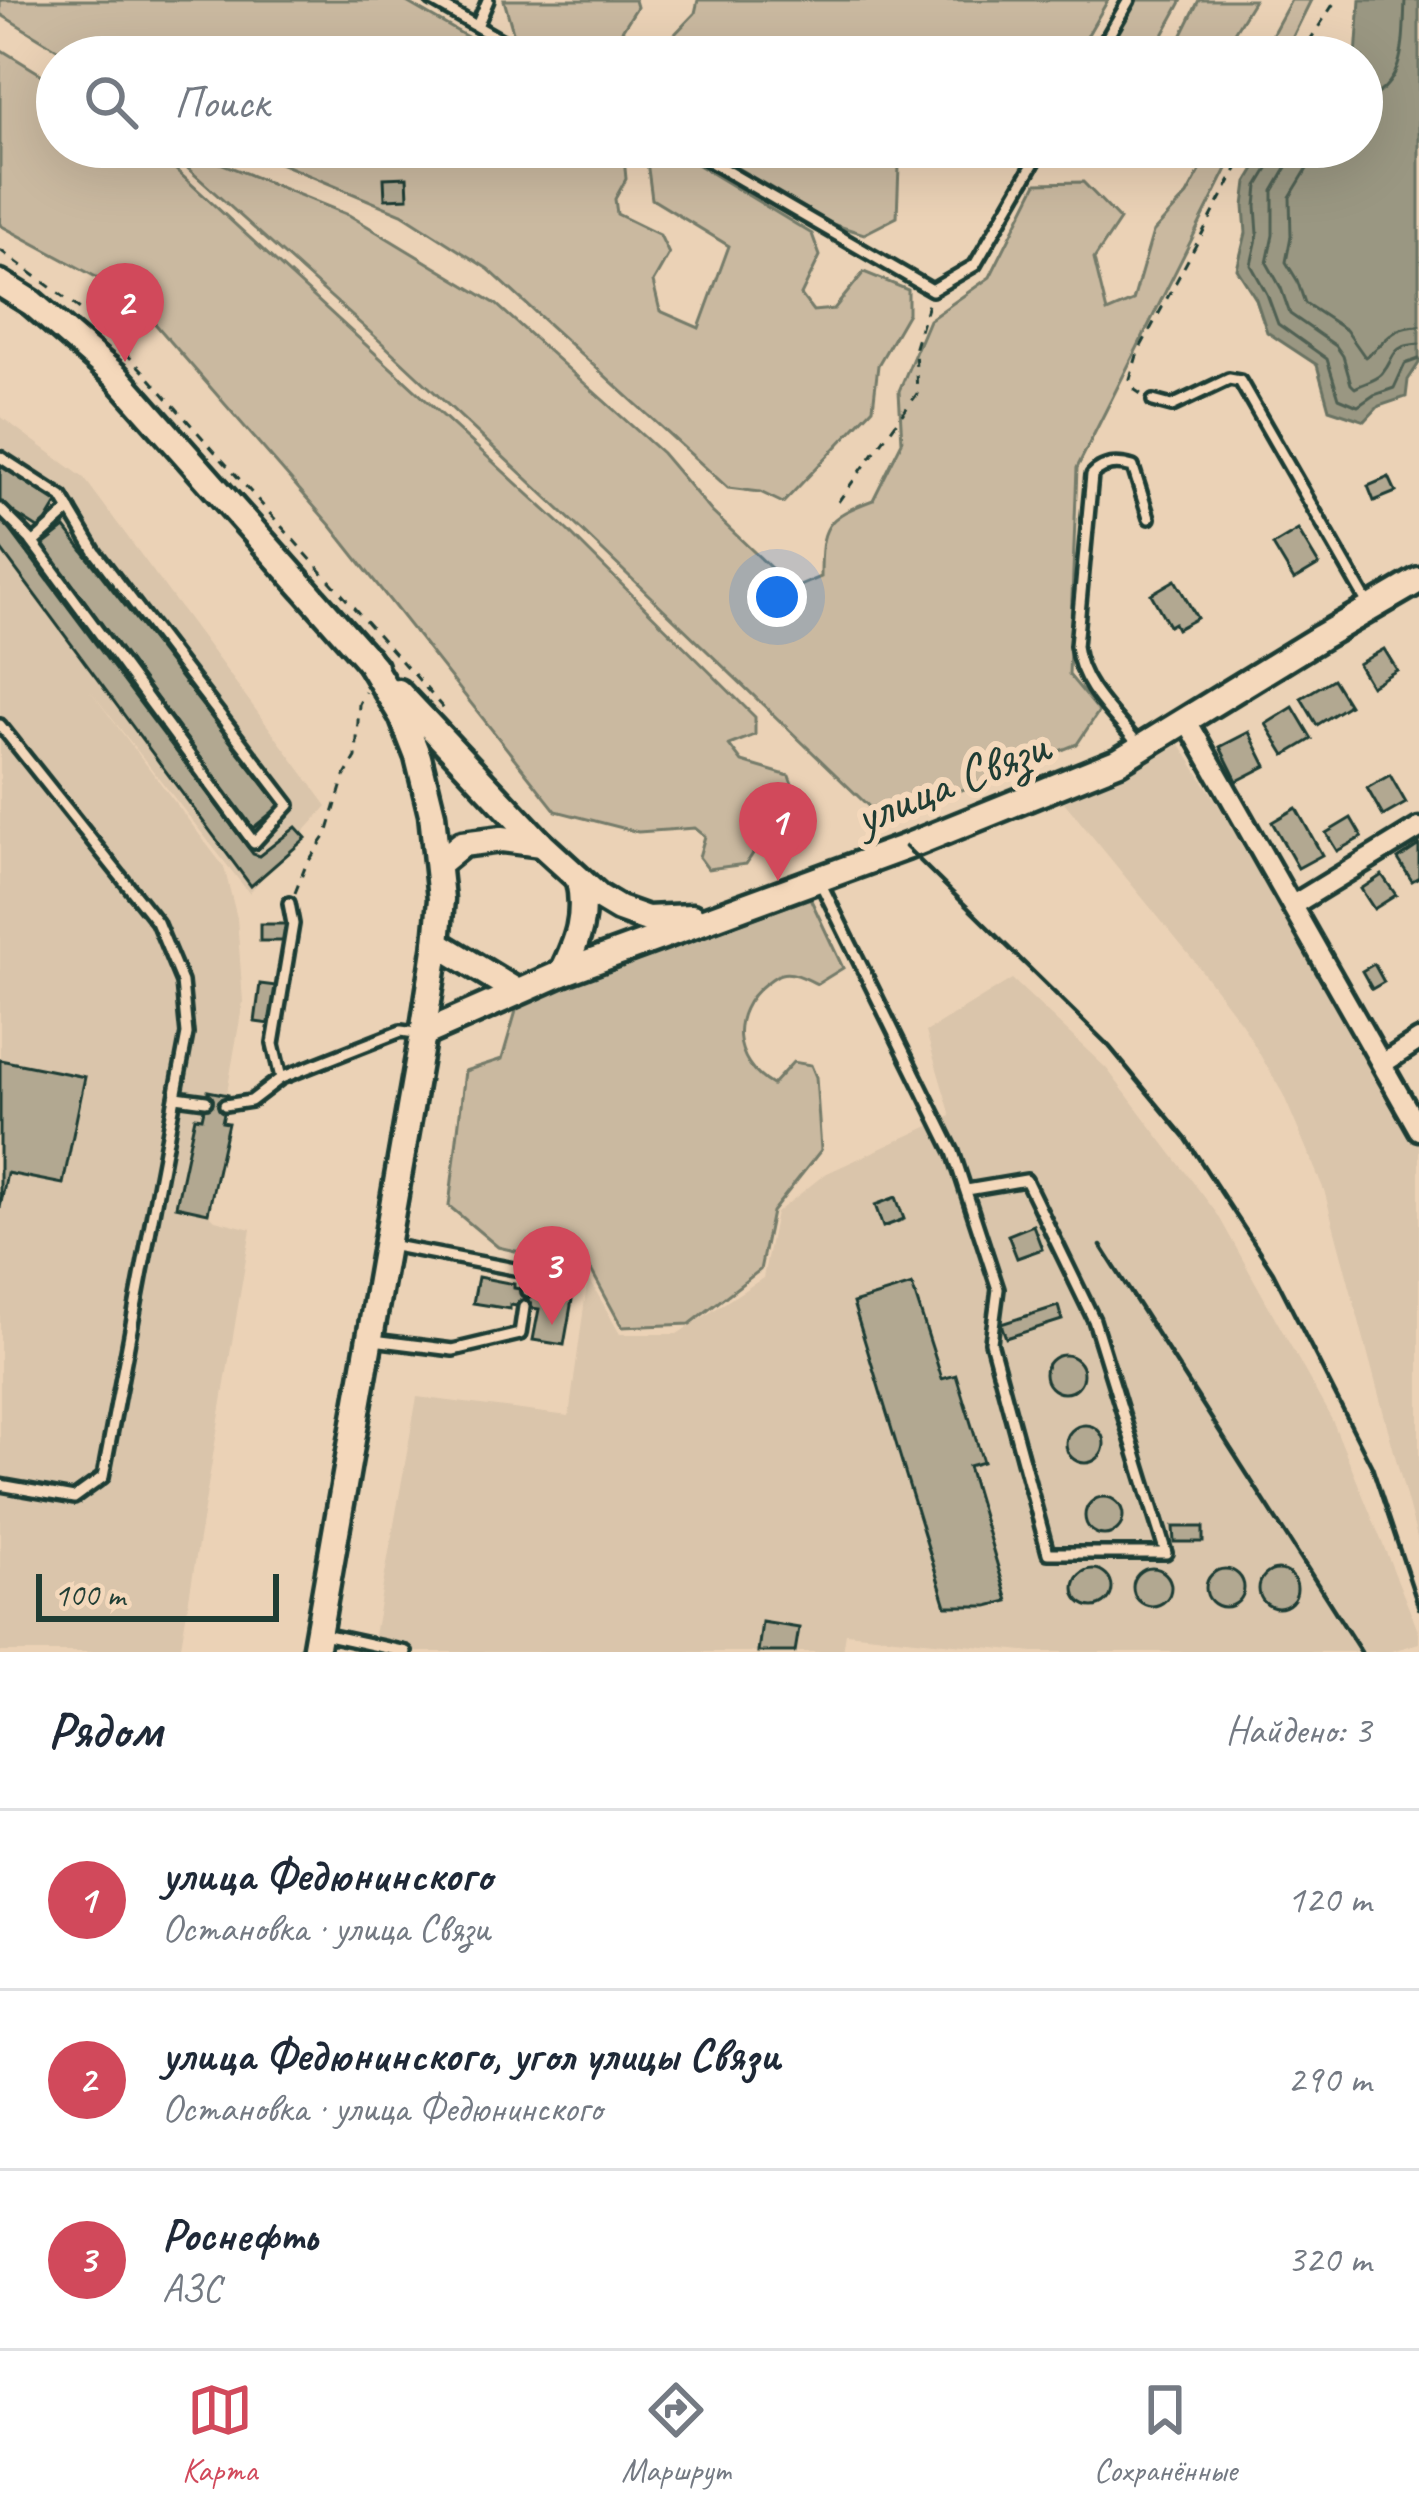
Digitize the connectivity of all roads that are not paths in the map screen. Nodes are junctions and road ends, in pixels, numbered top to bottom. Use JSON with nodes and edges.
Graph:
{"nodes":[{"id":1,"x":431,"y":0,"type":"edge"},
{"id":2,"x":488,"y":0,"type":"edge"},
{"id":3,"x":1129,"y":0,"type":"edge"},
{"id":4,"x":477,"y":26,"type":"junction"},
{"id":5,"x":494,"y":36,"type":"edge"},
{"id":6,"x":1108,"y":36,"type":"edge"},
{"id":7,"x":721,"y":168,"type":"edge"},
{"id":8,"x":1031,"y":168,"type":"edge"},
{"id":9,"x":0,"y":283,"type":"edge"},
{"id":10,"x":1153,"y":401,"type":"road end"},
{"id":11,"x":0,"y":457,"type":"edge"},
{"id":12,"x":0,"y":509,"type":"edge"},
{"id":13,"x":70,"y":510,"type":"junction"},
{"id":14,"x":1149,"y":518,"type":"dead end"},
{"id":15,"x":33,"y":543,"type":"junction"},
{"id":16,"x":1419,"y":580,"type":"edge"},
{"id":17,"x":1371,"y":608,"type":"junction"},
{"id":18,"x":372,"y":668,"type":"junction"},
{"id":19,"x":1187,"y":721,"type":"junction"},
{"id":20,"x":0,"y":725,"type":"edge"},
{"id":21,"x":1142,"y":748,"type":"junction"},
{"id":22,"x":1419,"y":828,"type":"edge"},
{"id":23,"x":541,"y":844,"type":"junction"},
{"id":24,"x":439,"y":862,"type":"junction"},
{"id":25,"x":579,"y":880,"type":"junction"},
{"id":26,"x":819,"y":880,"type":"junction"},
{"id":27,"x":289,"y":904,"type":"road end"},
{"id":28,"x":1293,"y":905,"type":"junction"},
{"id":29,"x":735,"y":911,"type":"junction"},
{"id":30,"x":437,"y":943,"type":"junction"},
{"id":31,"x":562,"y":973,"type":"junction"},
{"id":32,"x":516,"y":991,"type":"junction"},
{"id":33,"x":423,"y":1034,"type":"junction"},
{"id":34,"x":1419,"y":1040,"type":"edge"},
{"id":35,"x":1382,"y":1064,"type":"junction"},
{"id":36,"x":281,"y":1078,"type":"junction"},
{"id":37,"x":176,"y":1097,"type":"junction"},
{"id":38,"x":206,"y":1101,"type":"dead end"},
{"id":39,"x":225,"y":1105,"type":"dead end"},
{"id":40,"x":1419,"y":1130,"type":"edge"},
{"id":41,"x":967,"y":1190,"type":"junction"},
{"id":42,"x":385,"y":1244,"type":"junction"},
{"id":43,"x":527,"y":1291,"type":"dead end"},
{"id":44,"x":524,"y":1307,"type":"dead end"},
{"id":45,"x":368,"y":1340,"type":"junction"},
{"id":46,"x":0,"y":1486,"type":"edge"},
{"id":47,"x":316,"y":1643,"type":"edge"},
{"id":48,"x":406,"y":1652,"type":"edge"}],
"edges":[{"from":1,"to":4,"type":"lane"},
{"from":2,"to":4,"type":"lane"},
{"from":3,"to":6,"type":"lane"},
{"from":4,"to":5,"type":"lane"},
{"from":7,"to":8,"type":"lane"},
{"from":9,"to":18,"type":"main road"},
{"from":10,"to":17,"type":"lane"},
{"from":11,"to":13,"type":"lane"},
{"from":12,"to":15,"type":"lane"},
{"from":13,"to":15,"type":"lane"},
{"from":13,"to":15,"type":"lane"},
{"from":14,"to":21,"type":"lane"},
{"from":16,"to":17,"type":"main road","name":"улица Связи"},
{"from":17,"to":19,"type":"main road","name":"улица Связи"},
{"from":18,"to":23,"type":"main road"},
{"from":18,"to":24,"type":"main road"},
{"from":19,"to":21,"type":"main road","name":"улица Связи"},
{"from":19,"to":28,"type":"street"},
{"from":20,"to":37,"type":"lane"},
{"from":21,"to":26,"type":"main road","name":"улица Связи"},
{"from":22,"to":28,"type":"street"},
{"from":23,"to":24,"type":"main road"},
{"from":23,"to":25,"type":"main road"},
{"from":24,"to":30,"type":"main road"},
{"from":25,"to":29,"type":"main road"},
{"from":25,"to":31,"type":"main road"},
{"from":26,"to":29,"type":"main road","name":"улица Связи"},
{"from":26,"to":41,"type":"lane"},
{"from":27,"to":36,"type":"lane"},
{"from":28,"to":35,"type":"street"},
{"from":29,"to":31,"type":"main road","name":"улица Связи"},
{"from":30,"to":32,"type":"main road"},
{"from":30,"to":33,"type":"main road"},
{"from":31,"to":32,"type":"main road","name":"улица Связи"},
{"from":32,"to":33,"type":"main road","name":"улица Связи"},
{"from":33,"to":36,"type":"lane"},
{"from":33,"to":42,"type":"main road"},
{"from":34,"to":35,"type":"street"},
{"from":35,"to":40,"type":"street"},
{"from":36,"to":39,"type":"lane"},
{"from":37,"to":38,"type":"lane"},
{"from":37,"to":46,"type":"lane"},
{"from":41,"to":41,"type":"lane"},
{"from":42,"to":43,"type":"lane"},
{"from":42,"to":45,"type":"main road"},
{"from":44,"to":45,"type":"lane"},
{"from":45,"to":47,"type":"main road"},
{"from":47,"to":48,"type":"lane"}]}
